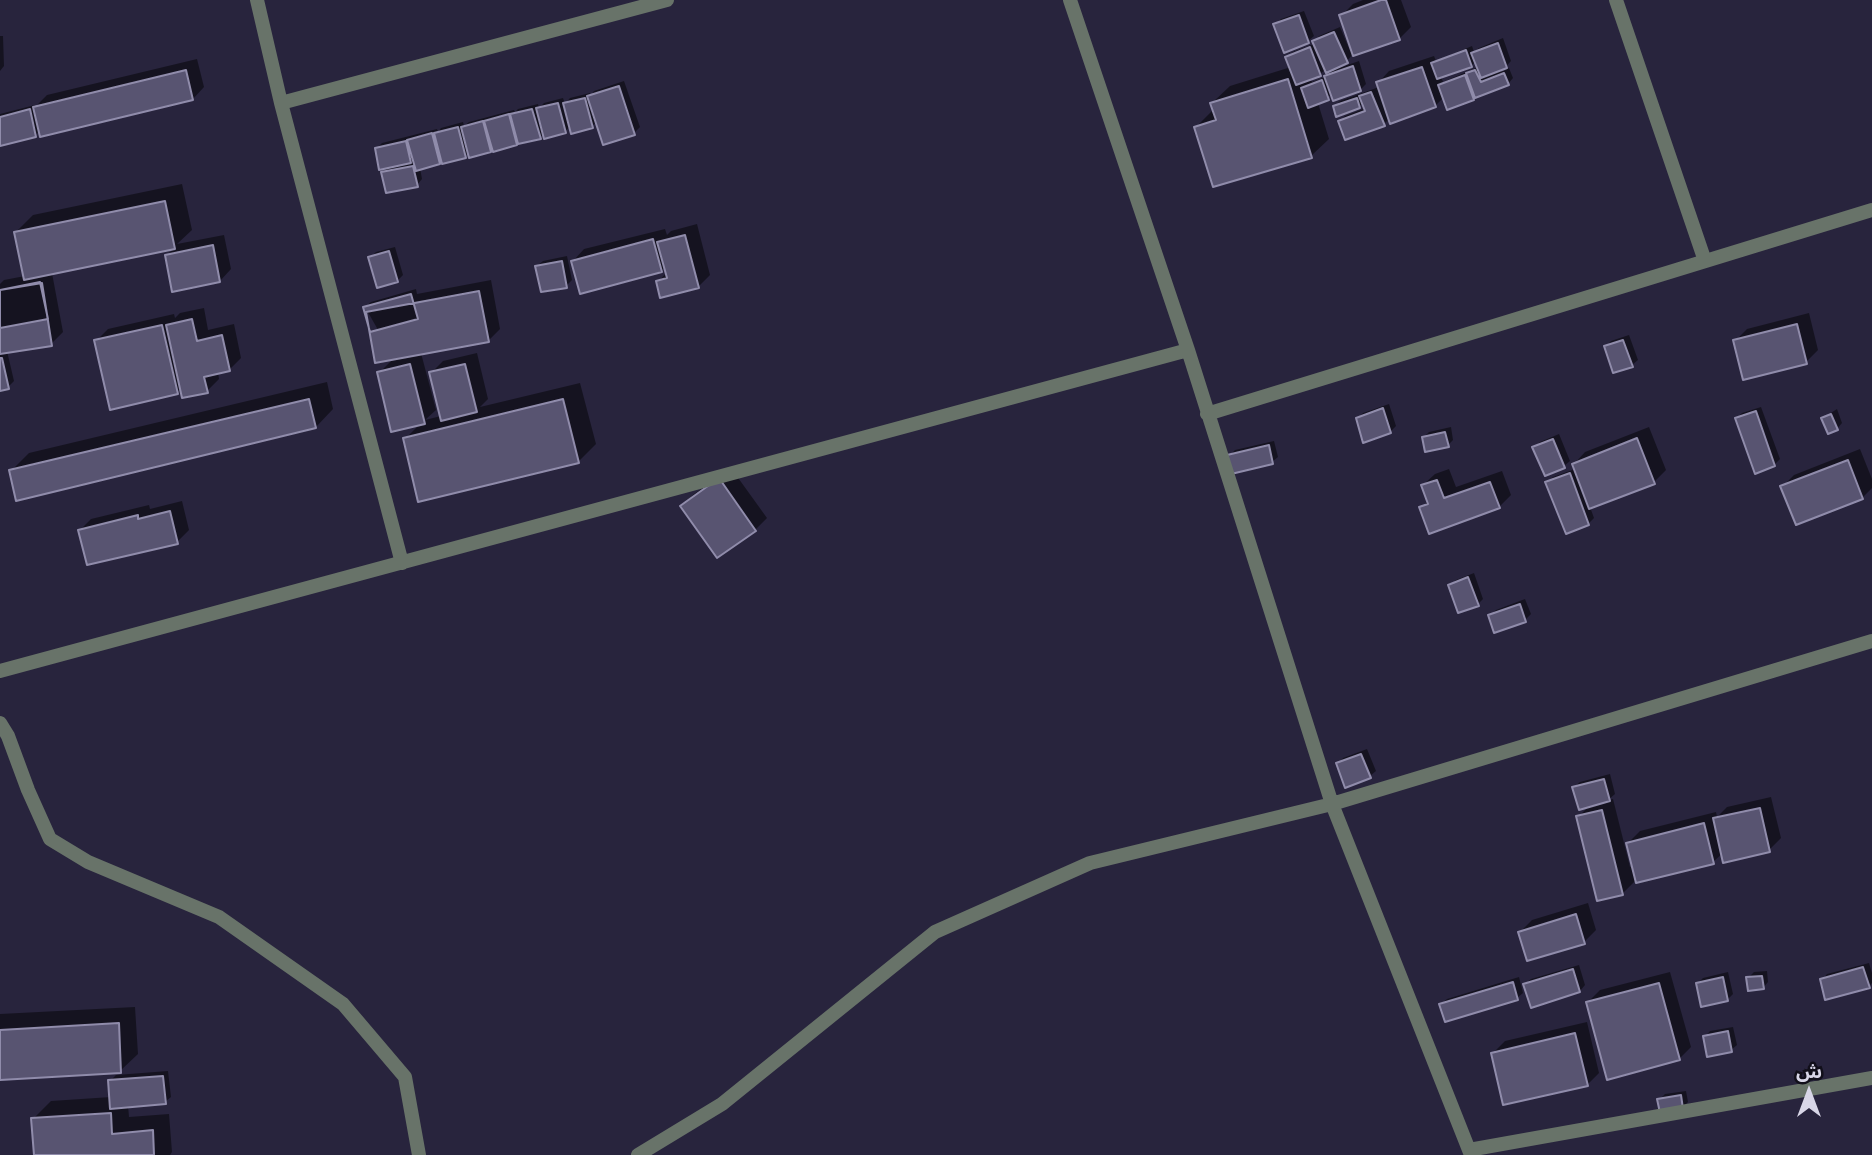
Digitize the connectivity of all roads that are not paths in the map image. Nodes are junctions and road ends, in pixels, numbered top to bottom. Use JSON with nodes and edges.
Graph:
{"nodes":[{"id":1,"x":257,"y":0,"type":"edge"},
{"id":2,"x":667,"y":0,"type":"edge"},
{"id":3,"x":1069,"y":0,"type":"edge"},
{"id":4,"x":1616,"y":0,"type":"edge"},
{"id":5,"x":281,"y":103,"type":"junction"},
{"id":6,"x":1872,"y":210,"type":"edge"},
{"id":7,"x":1705,"y":261,"type":"junction"},
{"id":8,"x":1188,"y":350,"type":"junction"},
{"id":9,"x":1207,"y":414,"type":"junction"},
{"id":10,"x":402,"y":563,"type":"junction"},
{"id":11,"x":1872,"y":641,"type":"edge"},
{"id":12,"x":0,"y":671,"type":"edge"},
{"id":13,"x":0,"y":723,"type":"edge"},
{"id":14,"x":1332,"y":804,"type":"junction"},
{"id":15,"x":1872,"y":1078,"type":"edge"},
{"id":16,"x":1470,"y":1152,"type":"edge"},
{"id":17,"x":419,"y":1155,"type":"edge"},
{"id":18,"x":638,"y":1155,"type":"edge"}],
"edges":[{"from":1,"to":5,"type":"street"},
{"from":2,"to":5,"type":"street"},
{"from":3,"to":8,"type":"street"},
{"from":4,"to":7,"type":"street"},
{"from":5,"to":10,"type":"street"},
{"from":6,"to":7,"type":"street"},
{"from":7,"to":9,"type":"street"},
{"from":8,"to":9,"type":"street"},
{"from":8,"to":10,"type":"street"},
{"from":9,"to":14,"type":"street"},
{"from":10,"to":12,"type":"street"},
{"from":11,"to":14,"type":"street"},
{"from":13,"to":17,"type":"street"},
{"from":14,"to":16,"type":"street"},
{"from":14,"to":18,"type":"street"},
{"from":15,"to":16,"type":"street"}]}
